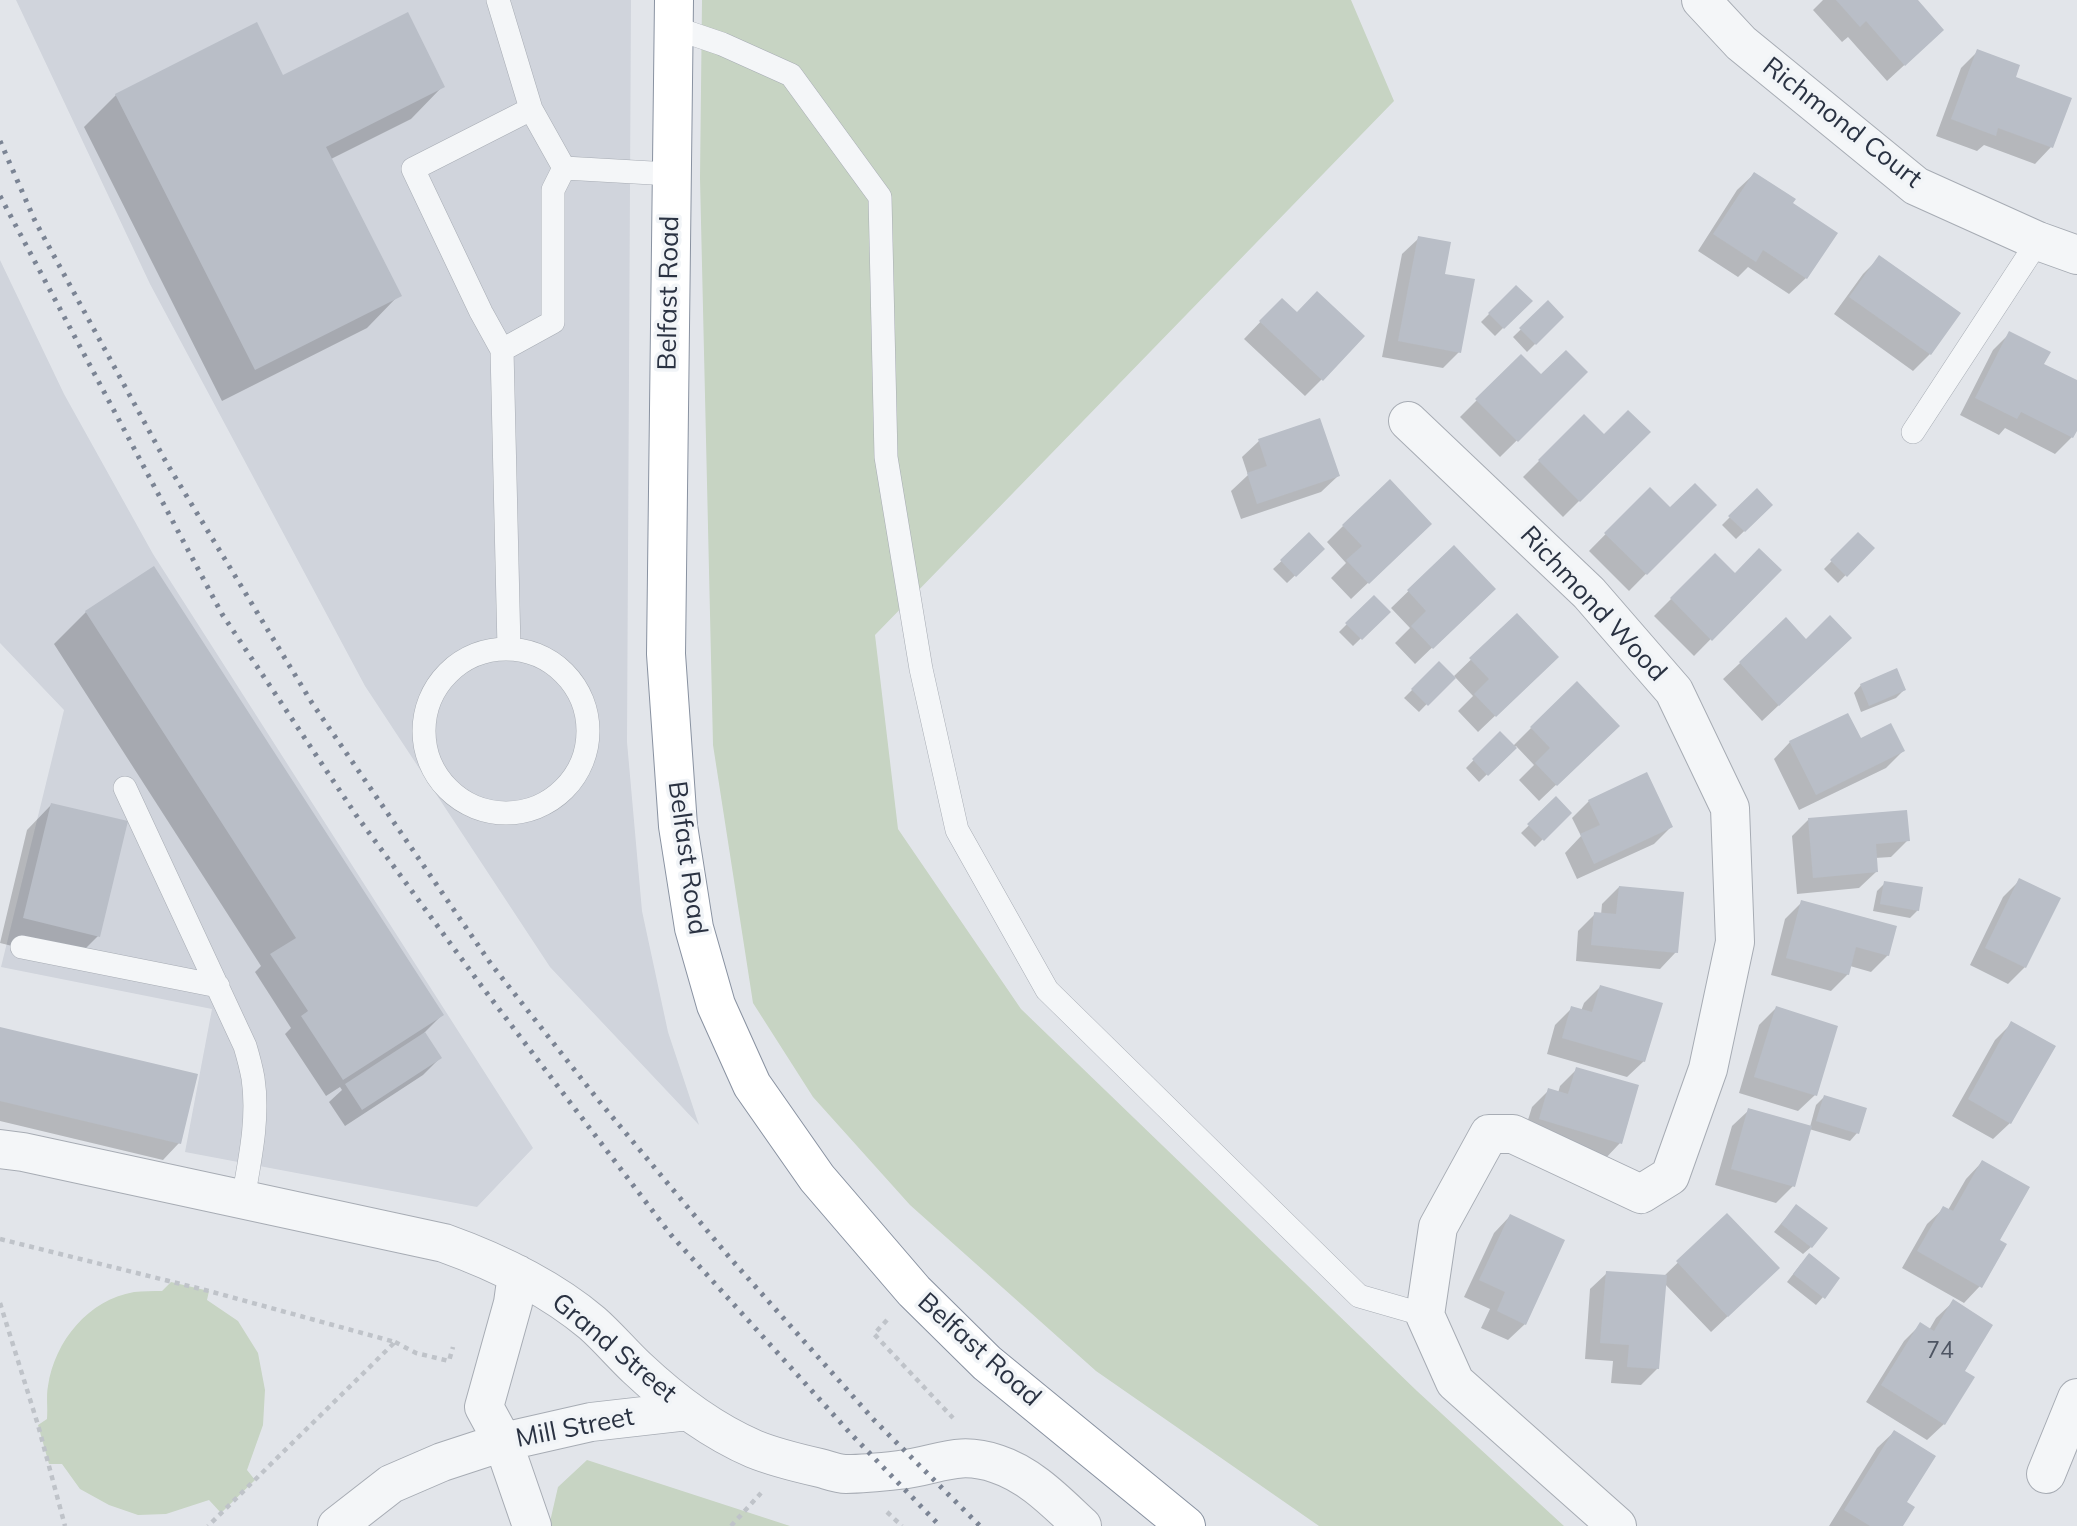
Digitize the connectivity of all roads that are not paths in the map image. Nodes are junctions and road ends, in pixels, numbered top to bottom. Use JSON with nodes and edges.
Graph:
{"nodes":[{"id":1,"x":498,"y":0,"type":"edge"},
{"id":2,"x":1702,"y":0,"type":"edge"},
{"id":3,"x":673,"y":14,"type":"edge"},
{"id":4,"x":531,"y":109,"type":"junction"},
{"id":5,"x":564,"y":169,"type":"junction"},
{"id":6,"x":670,"y":174,"type":"junction"},
{"id":7,"x":2038,"y":241,"type":"junction"},
{"id":8,"x":2077,"y":255,"type":"edge"},
{"id":9,"x":502,"y":350,"type":"junction"},
{"id":10,"x":1408,"y":421,"type":"dead end"},
{"id":11,"x":1913,"y":432,"type":"dead end"},
{"id":12,"x":509,"y":648,"type":"junction"},
{"id":13,"x":124,"y":788,"type":"dead end"},
{"id":14,"x":22,"y":947,"type":"dead end"},
{"id":15,"x":218,"y":986,"type":"junction"},
{"id":16,"x":0,"y":1149,"type":"edge"},
{"id":17,"x":243,"y":1199,"type":"junction"},
{"id":18,"x":517,"y":1274,"type":"junction"},
{"id":19,"x":1425,"y":1315,"type":"junction"},
{"id":20,"x":2077,"y":1398,"type":"edge"},
{"id":21,"x":688,"y":1411,"type":"junction"},
{"id":22,"x":503,"y":1442,"type":"junction"},
{"id":23,"x":2046,"y":1474,"type":"dead end"},
{"id":24,"x":337,"y":1526,"type":"edge"},
{"id":25,"x":532,"y":1526,"type":"edge"},
{"id":26,"x":1082,"y":1526,"type":"edge"},
{"id":27,"x":1186,"y":1526,"type":"edge"},
{"id":28,"x":1616,"y":1526,"type":"edge"}],
"edges":[{"from":1,"to":4,"type":"lane"},
{"from":2,"to":7,"type":"street","name":"Richmond Court"},
{"from":3,"to":6,"type":"highway","name":"Belfast Road"},
{"from":3,"to":19,"type":"lane"},
{"from":4,"to":5,"type":"lane"},
{"from":4,"to":9,"type":"lane"},
{"from":5,"to":6,"type":"lane"},
{"from":5,"to":9,"type":"lane"},
{"from":6,"to":27,"type":"highway","name":"Belfast Road"},
{"from":7,"to":8,"type":"street","name":"Richmond Court"},
{"from":7,"to":11,"type":"lane"},
{"from":9,"to":12,"type":"lane"},
{"from":10,"to":19,"type":"street","name":"Richmond Wood"},
{"from":12,"to":12,"type":"lane"},
{"from":13,"to":15,"type":"lane"},
{"from":14,"to":15,"type":"lane"},
{"from":15,"to":17,"type":"lane"},
{"from":16,"to":17,"type":"street","name":"Grand Street"},
{"from":17,"to":18,"type":"street","name":"Grand Street"},
{"from":18,"to":21,"type":"street","name":"Grand Street"},
{"from":18,"to":22,"type":"street","name":"Mill Street"},
{"from":19,"to":28,"type":"street"},
{"from":20,"to":23,"type":"street"},
{"from":21,"to":22,"type":"street","name":"Mill Street"},
{"from":21,"to":26,"type":"street","name":"Grand Street"},
{"from":22,"to":24,"type":"street","name":"Mill Street"},
{"from":22,"to":25,"type":"street"}]}
